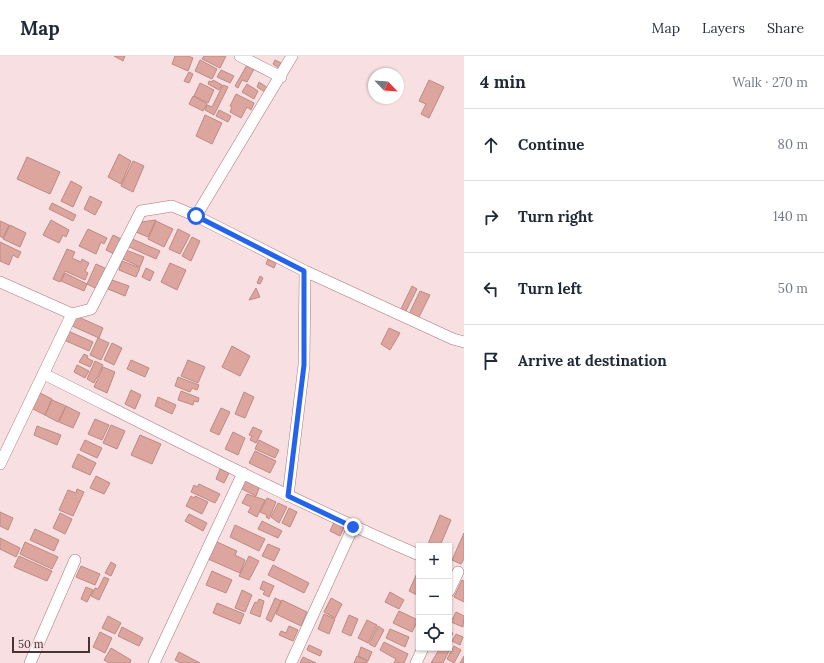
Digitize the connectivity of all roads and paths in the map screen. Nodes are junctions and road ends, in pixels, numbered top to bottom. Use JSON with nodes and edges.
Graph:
{"nodes":[{"id":1,"x":240,"y":56,"type":"edge"},
{"id":2,"x":292,"y":56,"type":"edge"},
{"id":3,"x":281,"y":77,"type":"junction"},
{"id":4,"x":196,"y":216,"type":"junction"},
{"id":5,"x":304,"y":271,"type":"junction"},
{"id":6,"x":0,"y":282,"type":"edge"},
{"id":7,"x":72,"y":314,"type":"junction"},
{"id":8,"x":464,"y":342,"type":"edge"},
{"id":9,"x":44,"y":374,"type":"junction"},
{"id":10,"x":0,"y":464,"type":"edge"},
{"id":11,"x":243,"y":473,"type":"junction"},
{"id":12,"x":288,"y":496,"type":"junction"},
{"id":13,"x":353,"y":527,"type":"junction"},
{"id":14,"x":416,"y":554,"type":"edge"},
{"id":15,"x":75,"y":560,"type":"dead end"},
{"id":16,"x":457,"y":571,"type":"edge"},
{"id":17,"x":452,"y":584,"type":"edge"},
{"id":18,"x":422,"y":651,"type":"edge"},
{"id":19,"x":30,"y":663,"type":"edge"},
{"id":20,"x":154,"y":663,"type":"edge"},
{"id":21,"x":291,"y":663,"type":"edge"},
{"id":22,"x":416,"y":663,"type":"edge"}],
"edges":[{"from":1,"to":3,"type":"street"},
{"from":2,"to":3,"type":"street"},
{"from":3,"to":4,"type":"street"},
{"from":4,"to":5,"type":"street"},
{"from":4,"to":7,"type":"street"},
{"from":5,"to":8,"type":"street"},
{"from":5,"to":12,"type":"street"},
{"from":6,"to":7,"type":"street"},
{"from":7,"to":9,"type":"street"},
{"from":9,"to":10,"type":"street"},
{"from":9,"to":11,"type":"street"},
{"from":11,"to":12,"type":"street"},
{"from":11,"to":20,"type":"street"},
{"from":12,"to":13,"type":"street"},
{"from":13,"to":14,"type":"street"},
{"from":13,"to":21,"type":"street"},
{"from":15,"to":19,"type":"street"},
{"from":16,"to":17,"type":"street"},
{"from":18,"to":22,"type":"street"}]}
